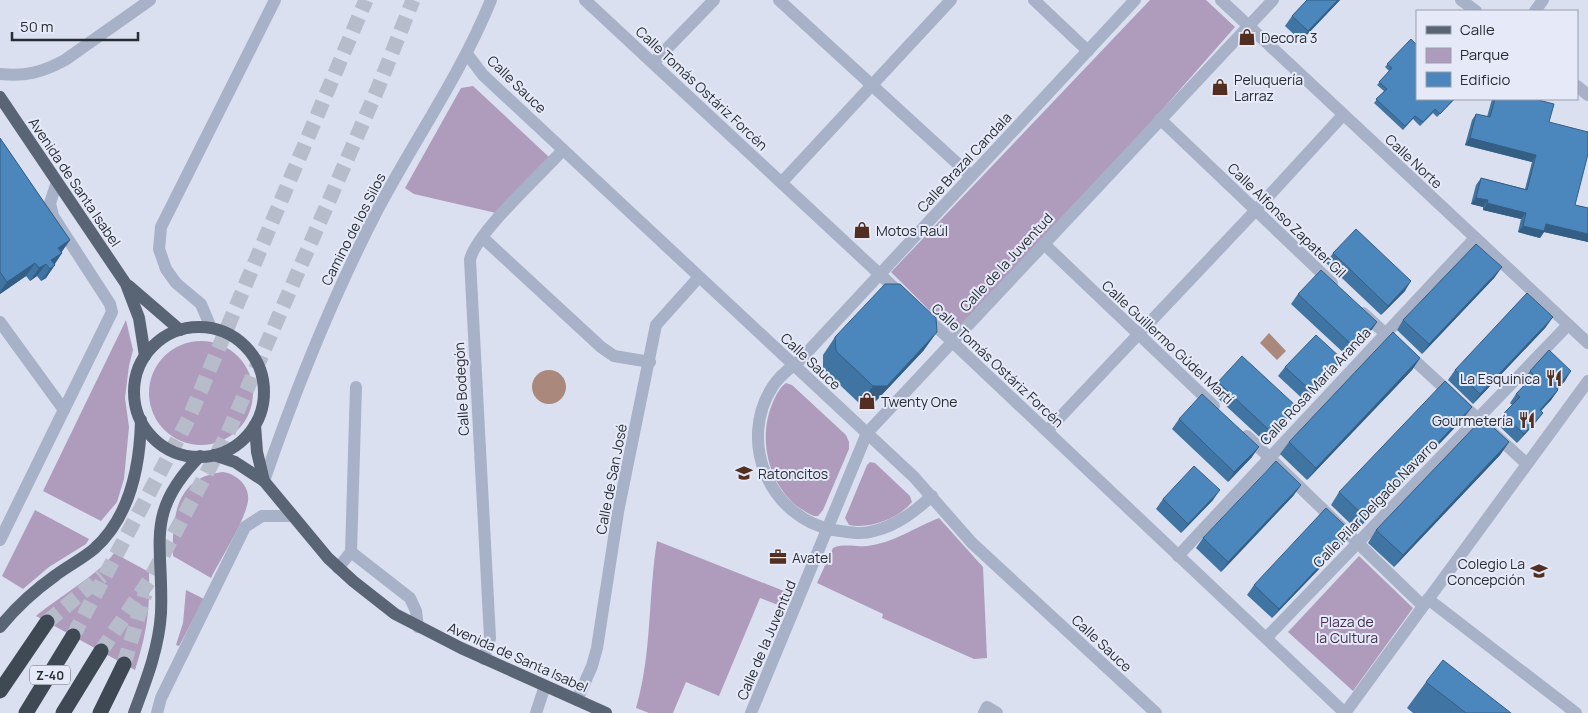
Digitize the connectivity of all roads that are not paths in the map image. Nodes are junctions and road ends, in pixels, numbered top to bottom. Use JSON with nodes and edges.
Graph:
{"nodes":[{"id":1,"x":150,"y":0,"type":"edge"},
{"id":2,"x":275,"y":0,"type":"edge"},
{"id":3,"x":491,"y":0,"type":"edge"},
{"id":4,"x":585,"y":0,"type":"edge"},
{"id":5,"x":714,"y":0,"type":"edge"},
{"id":6,"x":779,"y":0,"type":"edge"},
{"id":7,"x":951,"y":0,"type":"edge"},
{"id":8,"x":1034,"y":0,"type":"edge"},
{"id":9,"x":1135,"y":0,"type":"edge"},
{"id":10,"x":1221,"y":0,"type":"edge"},
{"id":11,"x":1273,"y":0,"type":"edge"},
{"id":12,"x":1461,"y":0,"type":"edge"},
{"id":13,"x":1475,"y":10,"type":"edge"},
{"id":14,"x":1248,"y":25,"type":"junction"},
{"id":15,"x":1088,"y":51,"type":"junction"},
{"id":16,"x":467,"y":54,"type":"junction"},
{"id":17,"x":653,"y":63,"type":"junction"},
{"id":18,"x":0,"y":74,"type":"edge"},
{"id":19,"x":873,"y":85,"type":"junction"},
{"id":20,"x":1578,"y":87,"type":"edge"},
{"id":21,"x":1588,"y":95,"type":"edge"},
{"id":22,"x":0,"y":97,"type":"edge"},
{"id":23,"x":1343,"y":115,"type":"junction"},
{"id":24,"x":1160,"y":119,"type":"junction"},
{"id":25,"x":563,"y":150,"type":"junction"},
{"id":26,"x":971,"y":176,"type":"junction"},
{"id":27,"x":57,"y":182,"type":"junction"},
{"id":28,"x":782,"y":182,"type":"junction"},
{"id":29,"x":1255,"y":212,"type":"junction"},
{"id":30,"x":483,"y":238,"type":"junction"},
{"id":31,"x":1475,"y":238,"type":"junction"},
{"id":32,"x":1044,"y":244,"type":"junction"},
{"id":33,"x":880,"y":273,"type":"junction"},
{"id":34,"x":699,"y":277,"type":"junction"},
{"id":35,"x":126,"y":284,"type":"junction"},
{"id":36,"x":1341,"y":293,"type":"edge"},
{"id":37,"x":1356,"y":306,"type":"edge"},
{"id":38,"x":0,"y":322,"type":"edge"},
{"id":39,"x":1568,"y":325,"type":"junction"},
{"id":40,"x":211,"y":328,"type":"junction"},
{"id":41,"x":180,"y":330,"type":"junction"},
{"id":42,"x":1384,"y":333,"type":"junction"},
{"id":43,"x":1137,"y":335,"type":"junction"},
{"id":44,"x":952,"y":342,"type":"junction"},
{"id":45,"x":1588,"y":343,"type":"edge"},
{"id":46,"x":145,"y":356,"type":"junction"},
{"id":47,"x":650,"y":362,"type":"junction"},
{"id":48,"x":793,"y":365,"type":"junction"},
{"id":49,"x":1588,"y":381,"type":"edge"},
{"id":50,"x":356,"y":387,"type":"dead end"},
{"id":51,"x":64,"y":410,"type":"junction"},
{"id":52,"x":1225,"y":417,"type":"edge"},
{"id":53,"x":1477,"y":419,"type":"junction"},
{"id":54,"x":141,"y":420,"type":"junction"},
{"id":55,"x":255,"y":426,"type":"junction"},
{"id":56,"x":1240,"y":430,"type":"edge"},
{"id":57,"x":1047,"y":431,"type":"junction"},
{"id":58,"x":868,"y":433,"type":"junction"},
{"id":59,"x":214,"y":455,"type":"junction"},
{"id":60,"x":200,"y":456,"type":"junction"},
{"id":61,"x":1270,"y":457,"type":"junction"},
{"id":62,"x":1527,"y":464,"type":"junction"},
{"id":63,"x":264,"y":481,"type":"junction"},
{"id":64,"x":932,"y":496,"type":"junction"},
{"id":65,"x":293,"y":516,"type":"junction"},
{"id":66,"x":828,"y":529,"type":"junction"},
{"id":67,"x":0,"y":540,"type":"edge"},
{"id":68,"x":1357,"y":544,"type":"junction"},
{"id":69,"x":351,"y":552,"type":"junction"},
{"id":70,"x":1178,"y":556,"type":"junction"},
{"id":71,"x":338,"y":568,"type":"junction"},
{"id":72,"x":1426,"y":603,"type":"junction"},
{"id":73,"x":47,"y":622,"type":"tunnel mouth"},
{"id":74,"x":0,"y":627,"type":"edge"},
{"id":75,"x":418,"y":627,"type":"junction"},
{"id":76,"x":73,"y":636,"type":"tunnel mouth"},
{"id":77,"x":1266,"y":638,"type":"junction"},
{"id":78,"x":101,"y":651,"type":"tunnel mouth"},
{"id":79,"x":484,"y":659,"type":"junction"},
{"id":80,"x":124,"y":664,"type":"tunnel mouth"},
{"id":81,"x":546,"y":686,"type":"junction"},
{"id":82,"x":0,"y":691,"type":"edge"},
{"id":83,"x":577,"y":700,"type":"junction"},
{"id":84,"x":26,"y":713,"type":"edge"},
{"id":85,"x":63,"y":713,"type":"edge"},
{"id":86,"x":100,"y":713,"type":"edge"},
{"id":87,"x":134,"y":713,"type":"edge"},
{"id":88,"x":156,"y":713,"type":"edge"},
{"id":89,"x":536,"y":713,"type":"edge"},
{"id":90,"x":606,"y":713,"type":"edge"},
{"id":91,"x":751,"y":713,"type":"edge"},
{"id":92,"x":1156,"y":713,"type":"edge"},
{"id":93,"x":1345,"y":713,"type":"edge"},
{"id":94,"x":1576,"y":713,"type":"edge"}],
"edges":[{"from":1,"to":18,"type":"street"},
{"from":2,"to":40,"type":"street"},
{"from":3,"to":16,"type":"street","name":"Camino de los Silos"},
{"from":4,"to":17,"type":"street","name":"Calle Tomás Ostáriz Forcén"},
{"from":5,"to":17,"type":"street"},
{"from":6,"to":19,"type":"street"},
{"from":7,"to":19,"type":"street"},
{"from":8,"to":15,"type":"street"},
{"from":9,"to":15,"type":"street","name":"Calle Brazal Candala"},
{"from":10,"to":14,"type":"street","name":"Calle Norte"},
{"from":11,"to":14,"type":"street","name":"Calle de la Juventud"},
{"from":12,"to":13,"type":"street"},
{"from":14,"to":23,"type":"street","name":"Calle Norte"},
{"from":14,"to":24,"type":"street","name":"Calle de la Juventud"},
{"from":15,"to":26,"type":"street","name":"Calle Brazal Candala"},
{"from":16,"to":25,"type":"street","name":"Calle Sauce"},
{"from":16,"to":63,"type":"street","name":"Camino de los Silos"},
{"from":17,"to":28,"type":"street","name":"Calle Tomás Ostáriz Forcén"},
{"from":19,"to":26,"type":"street"},
{"from":19,"to":28,"type":"street"},
{"from":20,"to":21,"type":"street"},
{"from":22,"to":27,"type":"main road","name":"Avenida de Santa Isabel"},
{"from":23,"to":29,"type":"street"},
{"from":23,"to":31,"type":"street","name":"Calle Norte"},
{"from":24,"to":29,"type":"street","name":"Calle Alfonso Zapater Gil"},
{"from":24,"to":32,"type":"street","name":"Calle de la Juventud"},
{"from":25,"to":30,"type":"street","name":"Calle Bodegón"},
{"from":25,"to":34,"type":"street","name":"Calle Sauce"},
{"from":26,"to":33,"type":"street","name":"Calle Brazal Candala"},
{"from":27,"to":35,"type":"main road","name":"Avenida de Santa Isabel"},
{"from":27,"to":51,"type":"street"},
{"from":28,"to":33,"type":"street","name":"Calle Tomás Ostáriz Forcén"},
{"from":29,"to":36,"type":"street","name":"Calle Alfonso Zapater Gil"},
{"from":29,"to":43,"type":"street"},
{"from":30,"to":47,"type":"street"},
{"from":30,"to":79,"type":"street","name":"Calle Bodegón"},
{"from":31,"to":39,"type":"street","name":"Calle Norte"},
{"from":31,"to":42,"type":"street","name":"Calle Rosa María Aranda"},
{"from":32,"to":43,"type":"street","name":"Calle Guillermo Gúdel Martí"},
{"from":32,"to":44,"type":"street","name":"Calle de la Juventud"},
{"from":33,"to":44,"type":"street","name":"Calle Tomás Ostáriz Forcén"},
{"from":33,"to":48,"type":"street","name":"Calle Brazal Candala"},
{"from":34,"to":47,"type":"street","name":"Calle de San José"},
{"from":34,"to":48,"type":"street","name":"Calle Sauce"},
{"from":35,"to":41,"type":"main road","name":"Avenida de Santa Isabel"},
{"from":35,"to":46,"type":"main road","name":"Avenida de Santa Isabel"},
{"from":37,"to":42,"type":"street"},
{"from":38,"to":51,"type":"street"},
{"from":39,"to":45,"type":"street","name":"Calle Norte"},
{"from":39,"to":53,"type":"street","name":"Calle Pilar Delgado Navarro"},
{"from":40,"to":41,"type":"main road"},
{"from":40,"to":55,"type":"main road"},
{"from":41,"to":46,"type":"main road"},
{"from":42,"to":53,"type":"street"},
{"from":42,"to":61,"type":"street","name":"Calle Rosa María Aranda"},
{"from":43,"to":52,"type":"street","name":"Calle Guillermo Gúdel Martí"},
{"from":43,"to":57,"type":"street"},
{"from":44,"to":57,"type":"street","name":"Calle Tomás Ostáriz Forcén"},
{"from":44,"to":58,"type":"street","name":"Calle de la Juventud"},
{"from":46,"to":54,"type":"main road"},
{"from":47,"to":83,"type":"street","name":"Calle de San José"},
{"from":48,"to":58,"type":"street","name":"Calle Sauce"},
{"from":48,"to":66,"type":"street","name":"Calle Brazal Candala"},
{"from":49,"to":62,"type":"street"},
{"from":50,"to":69,"type":"street"},
{"from":51,"to":67,"type":"street"},
{"from":53,"to":62,"type":"street"},
{"from":53,"to":68,"type":"street","name":"Calle Pilar Delgado Navarro"},
{"from":54,"to":60,"type":"main road"},
{"from":54,"to":74,"type":"main road"},
{"from":55,"to":59,"type":"main road"},
{"from":55,"to":63,"type":"main road","name":"Avenida de Santa Isabel"},
{"from":56,"to":61,"type":"street"},
{"from":57,"to":70,"type":"street","name":"Calle Tomás Ostáriz Forcén"},
{"from":58,"to":64,"type":"street","name":"Calle Sauce"},
{"from":58,"to":66,"type":"street","name":"Calle de la Juventud"},
{"from":59,"to":60,"type":"main road"},
{"from":59,"to":63,"type":"main road","name":"Avenida de Santa Isabel"},
{"from":60,"to":87,"type":"main road"},
{"from":61,"to":68,"type":"street"},
{"from":61,"to":70,"type":"street","name":"Calle Rosa María Aranda"},
{"from":62,"to":72,"type":"street"},
{"from":63,"to":65,"type":"main road","name":"Avenida de Santa Isabel"},
{"from":64,"to":66,"type":"street","name":"Calle Brazal Candala"},
{"from":64,"to":92,"type":"street","name":"Calle Sauce"},
{"from":65,"to":71,"type":"main road","name":"Avenida de Santa Isabel"},
{"from":65,"to":88,"type":"street"},
{"from":66,"to":91,"type":"street","name":"Calle de la Juventud"},
{"from":68,"to":72,"type":"street"},
{"from":68,"to":77,"type":"street","name":"Calle Pilar Delgado Navarro"},
{"from":69,"to":71,"type":"street"},
{"from":69,"to":75,"type":"street"},
{"from":70,"to":77,"type":"street","name":"Calle Tomás Ostáriz Forcén"},
{"from":71,"to":75,"type":"main road","name":"Avenida de Santa Isabel"},
{"from":72,"to":93,"type":"street"},
{"from":72,"to":94,"type":"street"},
{"from":73,"to":82,"type":"highway"},
{"from":75,"to":79,"type":"main road","name":"Avenida de Santa Isabel"},
{"from":76,"to":84,"type":"highway","number":"Z-40"},
{"from":77,"to":93,"type":"street","name":"Calle Tomás Ostáriz Forcén"},
{"from":78,"to":85,"type":"highway","number":"Z-40"},
{"from":79,"to":81,"type":"main road","name":"Avenida de Santa Isabel"},
{"from":80,"to":86,"type":"highway"},
{"from":81,"to":83,"type":"main road","name":"Avenida de Santa Isabel"},
{"from":81,"to":89,"type":"street"},
{"from":83,"to":90,"type":"main road","name":"Avenida de Santa Isabel"}]}
